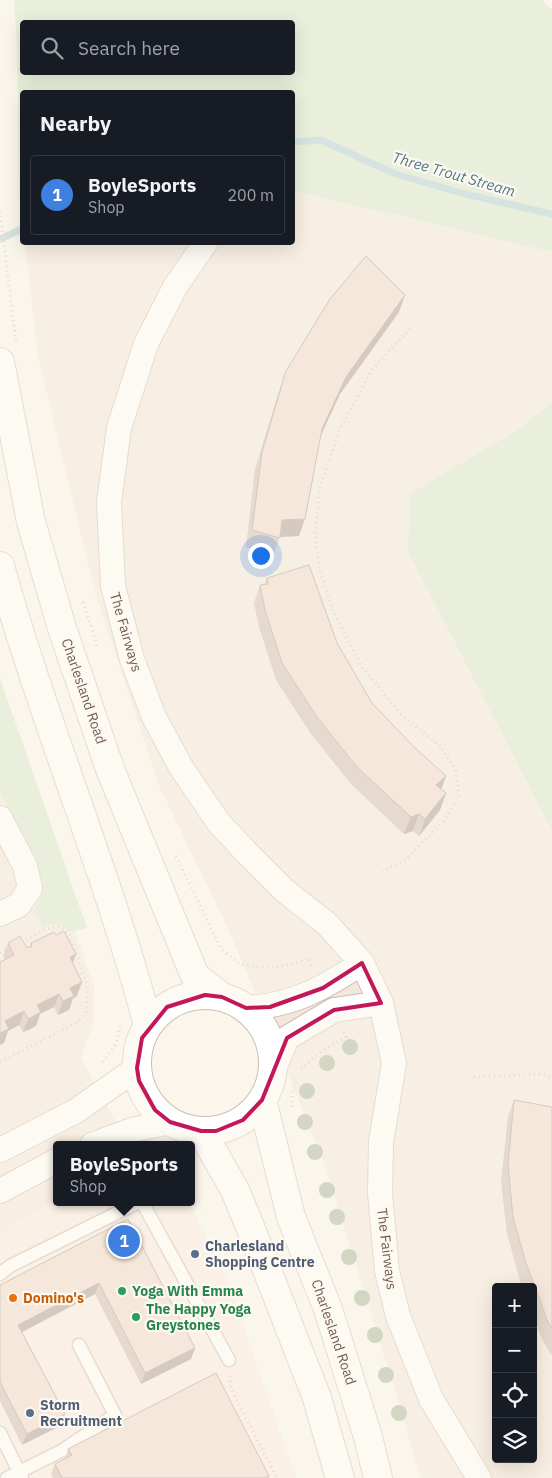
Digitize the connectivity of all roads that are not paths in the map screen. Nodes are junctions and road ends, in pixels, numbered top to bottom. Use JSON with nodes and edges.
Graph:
{"nodes":[{"id":1,"x":204,"y":245,"type":"edge"},
{"id":2,"x":8,"y":354,"type":"edge"},
{"id":3,"x":0,"y":566,"type":"edge"},
{"id":4,"x":0,"y":818,"type":"edge"},
{"id":5,"x":0,"y":914,"type":"edge"},
{"id":6,"x":362,"y":963,"type":"junction"},
{"id":7,"x":234,"y":1003,"type":"junction"},
{"id":8,"x":381,"y":1003,"type":"junction"},
{"id":9,"x":148,"y":1026,"type":"junction"},
{"id":10,"x":137,"y":1068,"type":"junction"},
{"id":11,"x":273,"y":1071,"type":"junction"},
{"id":12,"x":262,"y":1100,"type":"junction"},
{"id":13,"x":170,"y":1122,"type":"junction"},
{"id":14,"x":200,"y":1131,"type":"junction"},
{"id":15,"x":103,"y":1141,"type":"edge"},
{"id":16,"x":0,"y":1150,"type":"edge"},
{"id":17,"x":53,"y":1163,"type":"edge"},
{"id":18,"x":0,"y":1191,"type":"edge"},
{"id":19,"x":132,"y":1206,"type":"edge"},
{"id":20,"x":142,"y":1206,"type":"edge"},
{"id":21,"x":0,"y":1274,"type":"edge"},
{"id":22,"x":79,"y":1345,"type":"dead end"},
{"id":23,"x":229,"y":1360,"type":"road end"},
{"id":24,"x":0,"y":1433,"type":"edge"},
{"id":25,"x":20,"y":1475,"type":"edge"},
{"id":26,"x":7,"y":1478,"type":"edge"},
{"id":27,"x":340,"y":1478,"type":"edge"},
{"id":28,"x":378,"y":1478,"type":"edge"},
{"id":29,"x":479,"y":1478,"type":"edge"}],
"edges":[{"from":1,"to":6,"type":"street","name":"The Fairways"},
{"from":2,"to":7,"type":"main road","name":"Charlesland Road"},
{"from":3,"to":9,"type":"main road"},
{"from":4,"to":5,"type":"street"},
{"from":6,"to":7,"type":"street"},
{"from":6,"to":8,"type":"street","name":"The Fairways"},
{"from":7,"to":9,"type":"main road"},
{"from":7,"to":11,"type":"main road"},
{"from":8,"to":11,"type":"street"},
{"from":8,"to":29,"type":"street","name":"The Fairways"},
{"from":9,"to":10,"type":"main road"},
{"from":10,"to":13,"type":"main road"},
{"from":10,"to":16,"type":"street"},
{"from":11,"to":12,"type":"main road"},
{"from":12,"to":14,"type":"main road"},
{"from":12,"to":28,"type":"main road","name":"Charlesland Road"},
{"from":13,"to":14,"type":"main road"},
{"from":13,"to":15,"type":"street"},
{"from":14,"to":27,"type":"main road"},
{"from":17,"to":18,"type":"street"},
{"from":19,"to":21,"type":"lane"},
{"from":20,"to":23,"type":"lane"},
{"from":22,"to":25,"type":"lane"},
{"from":24,"to":25,"type":"lane"},
{"from":25,"to":26,"type":"lane"}]}
